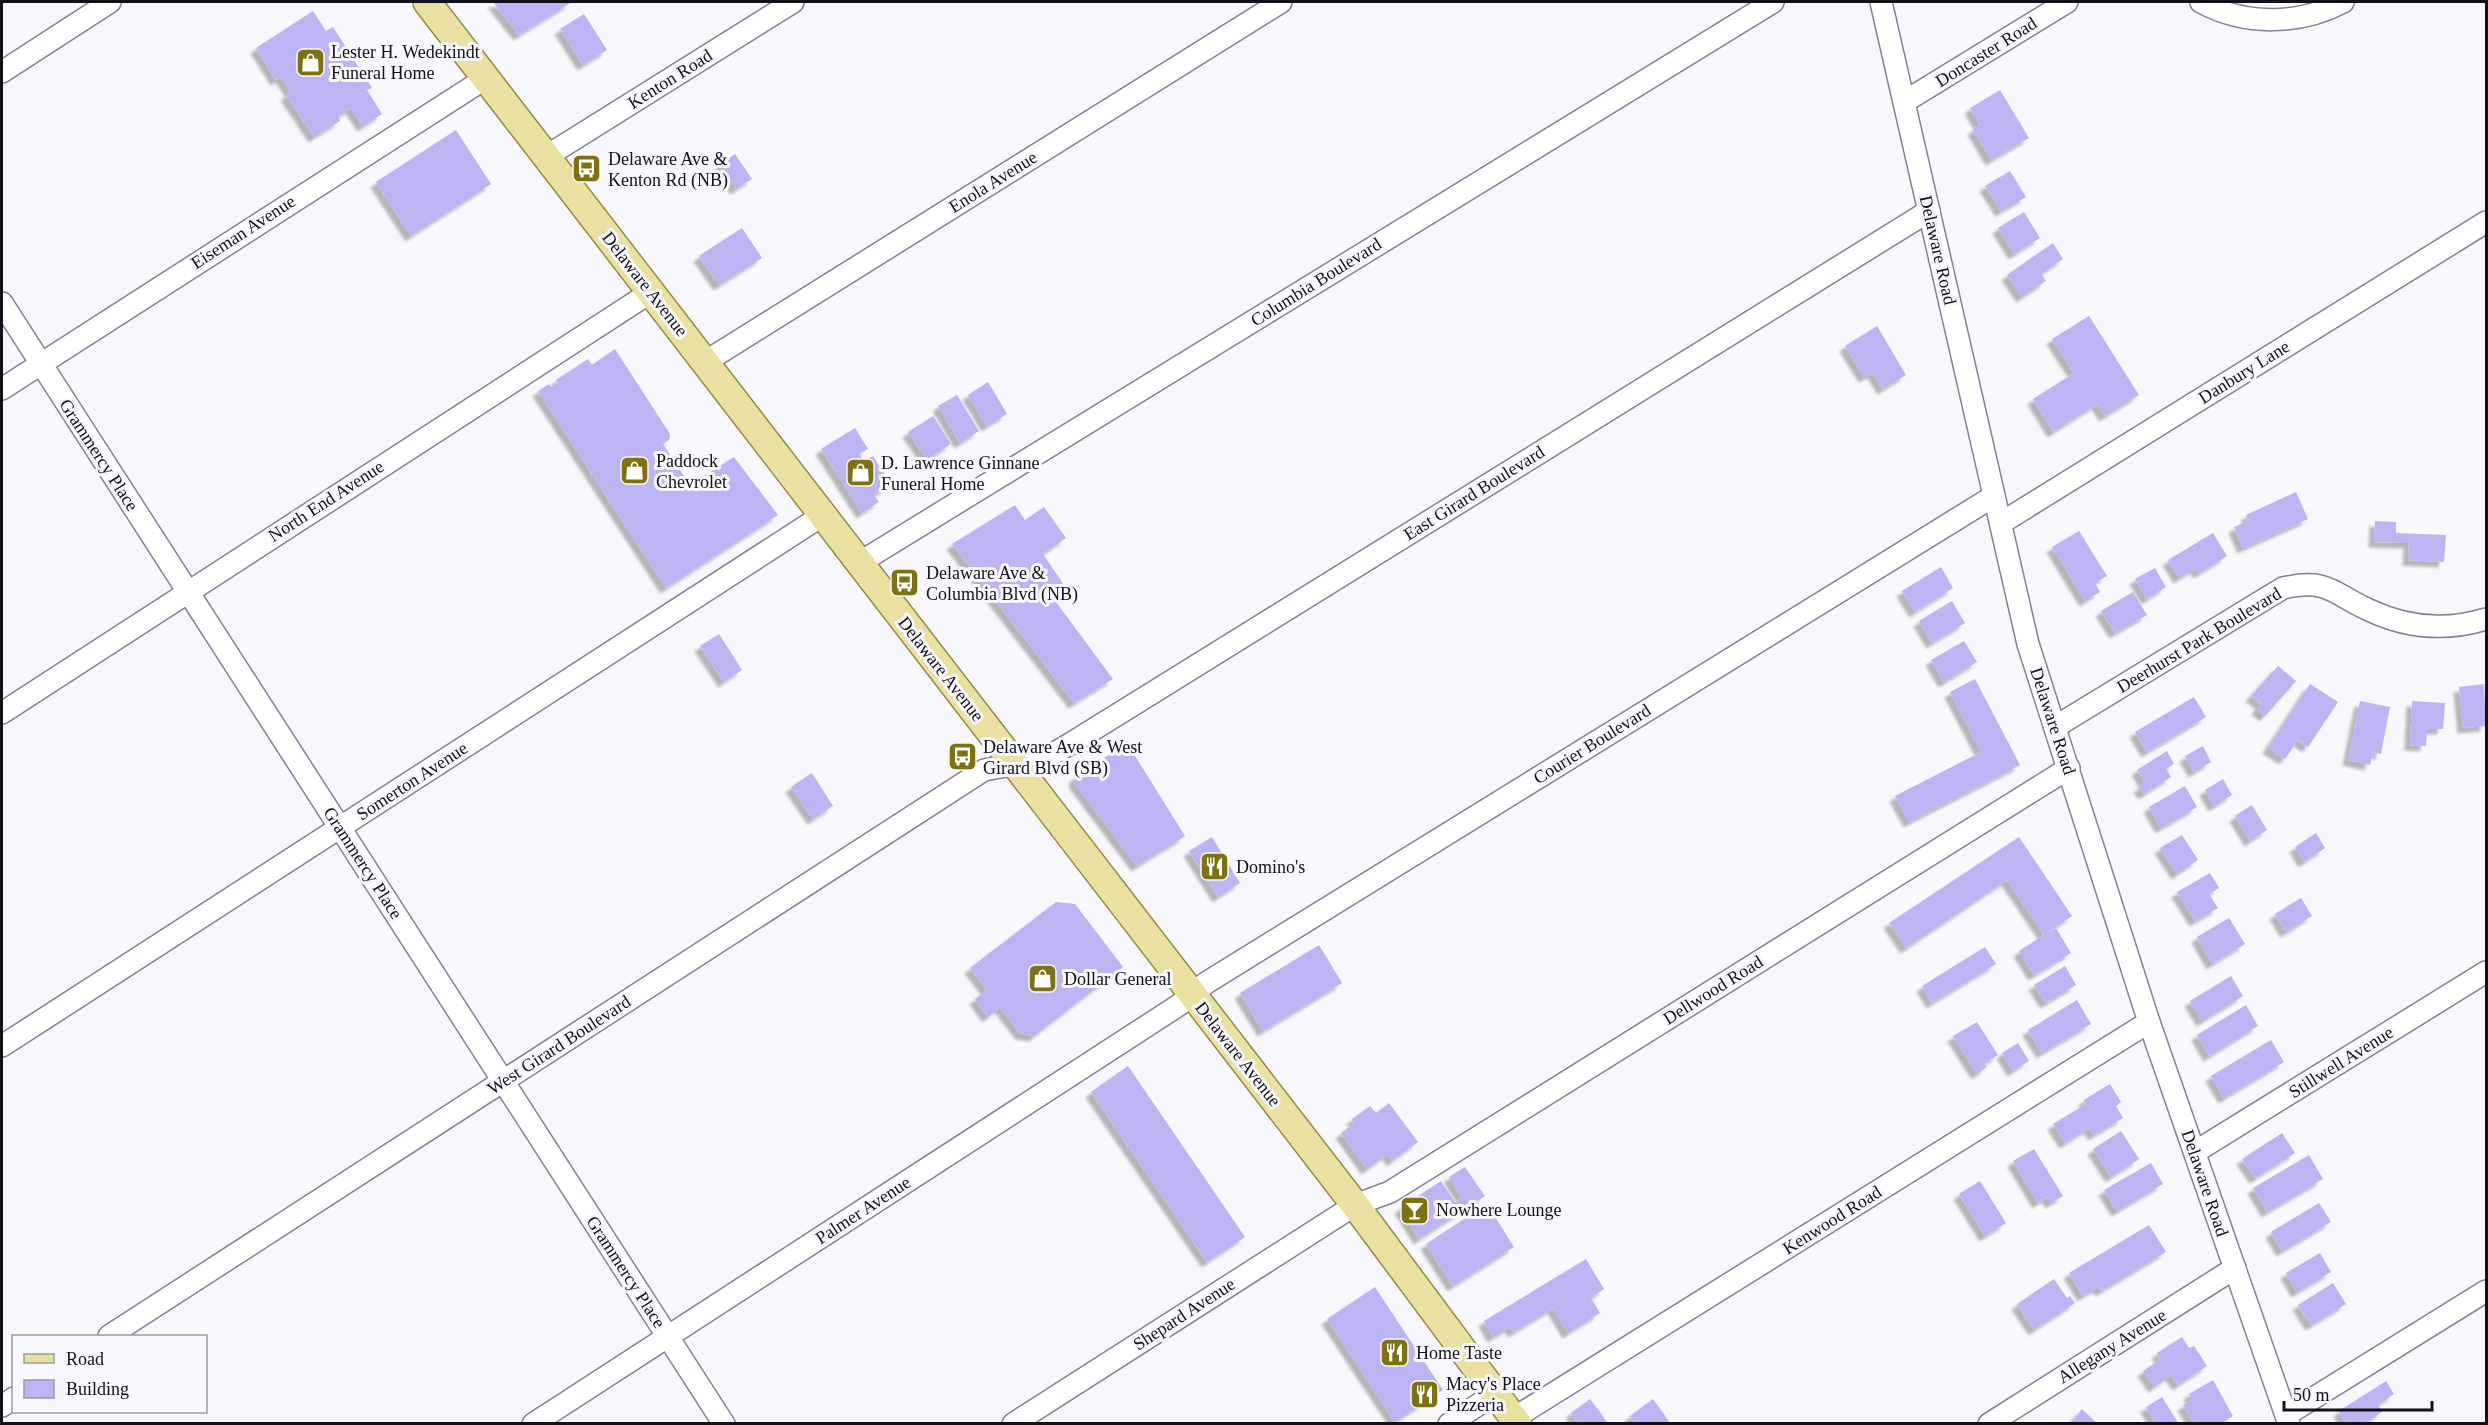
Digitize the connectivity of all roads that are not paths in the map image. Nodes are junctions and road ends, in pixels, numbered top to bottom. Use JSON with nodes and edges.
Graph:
{"nodes":[{"id":1,"x":110,"y":2,"type":"edge"},
{"id":2,"x":427,"y":2,"type":"edge"},
{"id":3,"x":793,"y":2,"type":"edge"},
{"id":4,"x":1281,"y":2,"type":"edge"},
{"id":5,"x":1773,"y":2,"type":"edge"},
{"id":6,"x":1881,"y":2,"type":"edge"},
{"id":7,"x":2067,"y":2,"type":"edge"},
{"id":8,"x":2201,"y":2,"type":"edge"},
{"id":9,"x":2343,"y":2,"type":"edge"},
{"id":10,"x":2,"y":72,"type":"edge"},
{"id":11,"x":486,"y":78,"type":"junction"},
{"id":12,"x":1904,"y":102,"type":"junction"},
{"id":13,"x":546,"y":156,"type":"junction"},
{"id":14,"x":1929,"y":211,"type":"junction"},
{"id":15,"x":2487,"y":222,"type":"edge"},
{"id":16,"x":651,"y":292,"type":"junction"},
{"id":17,"x":2,"y":303,"type":"edge"},
{"id":18,"x":705,"y":362,"type":"junction"},
{"id":19,"x":40,"y":364,"type":"junction"},
{"id":20,"x":2,"y":389,"type":"edge"},
{"id":21,"x":1994,"y":496,"type":"junction"},
{"id":22,"x":823,"y":515,"type":"junction"},
{"id":23,"x":2001,"y":523,"type":"junction"},
{"id":24,"x":860,"y":563,"type":"junction"},
{"id":25,"x":187,"y":591,"type":"junction"},
{"id":26,"x":2487,"y":619,"type":"edge"},
{"id":27,"x":2,"y":713,"type":"edge"},
{"id":28,"x":2055,"y":727,"type":"junction"},
{"id":29,"x":1014,"y":764,"type":"junction"},
{"id":30,"x":2068,"y":768,"type":"junction"},
{"id":31,"x":340,"y":828,"type":"junction"},
{"id":32,"x":2487,"y":972,"type":"edge"},
{"id":33,"x":1192,"y":995,"type":"junction"},
{"id":34,"x":2149,"y":1022,"type":"junction"},
{"id":35,"x":2,"y":1046,"type":"edge"},
{"id":36,"x":503,"y":1081,"type":"junction"},
{"id":37,"x":2195,"y":1152,"type":"junction"},
{"id":38,"x":1355,"y":1205,"type":"junction"},
{"id":39,"x":2235,"y":1268,"type":"junction"},
{"id":40,"x":2487,"y":1291,"type":"edge"},
{"id":41,"x":111,"y":1335,"type":"edge"},
{"id":42,"x":668,"y":1336,"type":"junction"},
{"id":43,"x":1496,"y":1393,"type":"junction"},
{"id":44,"x":2287,"y":1419,"type":"edge"},
{"id":45,"x":1516,"y":1421,"type":"edge"},
{"id":46,"x":533,"y":1424,"type":"edge"},
{"id":47,"x":724,"y":1424,"type":"edge"},
{"id":48,"x":1013,"y":1424,"type":"edge"},
{"id":49,"x":1449,"y":1424,"type":"edge"},
{"id":50,"x":1989,"y":1424,"type":"edge"}],
"edges":[{"from":1,"to":10,"type":"street"},
{"from":2,"to":11,"type":"main road","name":"Delaware Avenue"},
{"from":3,"to":13,"type":"street","name":"Kenton Road"},
{"from":4,"to":18,"type":"street","name":"Enola Avenue"},
{"from":5,"to":24,"type":"street","name":"Columbia Boulevard"},
{"from":6,"to":12,"type":"street","name":"Delaware Road"},
{"from":7,"to":12,"type":"street","name":"Doncaster Road"},
{"from":8,"to":9,"type":"street"},
{"from":11,"to":13,"type":"main road","name":"Delaware Avenue"},
{"from":11,"to":19,"type":"street","name":"Eiseman Avenue"},
{"from":12,"to":14,"type":"street","name":"Delaware Road"},
{"from":13,"to":16,"type":"main road","name":"Delaware Avenue"},
{"from":14,"to":21,"type":"street","name":"Delaware Road"},
{"from":14,"to":29,"type":"street","name":"East Girard Boulevard"},
{"from":15,"to":23,"type":"street","name":"Danbury Lane"},
{"from":16,"to":18,"type":"main road","name":"Delaware Avenue"},
{"from":16,"to":25,"type":"street","name":"North End Avenue"},
{"from":17,"to":19,"type":"street","name":"Grammercy Place"},
{"from":18,"to":22,"type":"main road","name":"Delaware Avenue"},
{"from":19,"to":20,"type":"street","name":"Eiseman Avenue"},
{"from":19,"to":25,"type":"street","name":"Grammercy Place"},
{"from":21,"to":23,"type":"street","name":"Delaware Road"},
{"from":21,"to":33,"type":"street","name":"Courier Boulevard"},
{"from":22,"to":24,"type":"main road","name":"Delaware Avenue"},
{"from":22,"to":31,"type":"street","name":"Somerton Avenue"},
{"from":23,"to":28,"type":"street","name":"Delaware Road"},
{"from":24,"to":29,"type":"main road","name":"Delaware Avenue"},
{"from":25,"to":27,"type":"street","name":"North End Avenue"},
{"from":25,"to":31,"type":"street","name":"Grammercy Place"},
{"from":26,"to":28,"type":"street","name":"Deerhurst Park Boulevard"},
{"from":28,"to":30,"type":"street","name":"Delaware Road"},
{"from":29,"to":33,"type":"main road","name":"Delaware Avenue"},
{"from":29,"to":36,"type":"street","name":"West Girard Boulevard"},
{"from":30,"to":34,"type":"street","name":"Delaware Road"},
{"from":30,"to":38,"type":"street","name":"Dellwood Road"},
{"from":31,"to":35,"type":"street","name":"Somerton Avenue"},
{"from":31,"to":36,"type":"street","name":"Grammercy Place"},
{"from":32,"to":37,"type":"street","name":"Stillwell Avenue"},
{"from":33,"to":38,"type":"main road","name":"Delaware Avenue"},
{"from":33,"to":42,"type":"street","name":"Palmer Avenue"},
{"from":34,"to":37,"type":"street","name":"Delaware Road"},
{"from":34,"to":45,"type":"street","name":"Kenwood Road"},
{"from":36,"to":41,"type":"street","name":"West Girard Boulevard"},
{"from":36,"to":42,"type":"street","name":"Grammercy Place"},
{"from":37,"to":39,"type":"street","name":"Delaware Road"},
{"from":38,"to":43,"type":"main road","name":"Delaware Avenue"},
{"from":38,"to":48,"type":"street","name":"Shepard Avenue"},
{"from":39,"to":44,"type":"street","name":"Delaware Road"},
{"from":39,"to":50,"type":"street","name":"Allegany Avenue"},
{"from":40,"to":44,"type":"street"},
{"from":42,"to":46,"type":"street","name":"Palmer Avenue"},
{"from":42,"to":47,"type":"street","name":"Grammercy Place"},
{"from":43,"to":45,"type":"main road","name":"Delaware Avenue"},
{"from":43,"to":49,"type":"street"}]}
